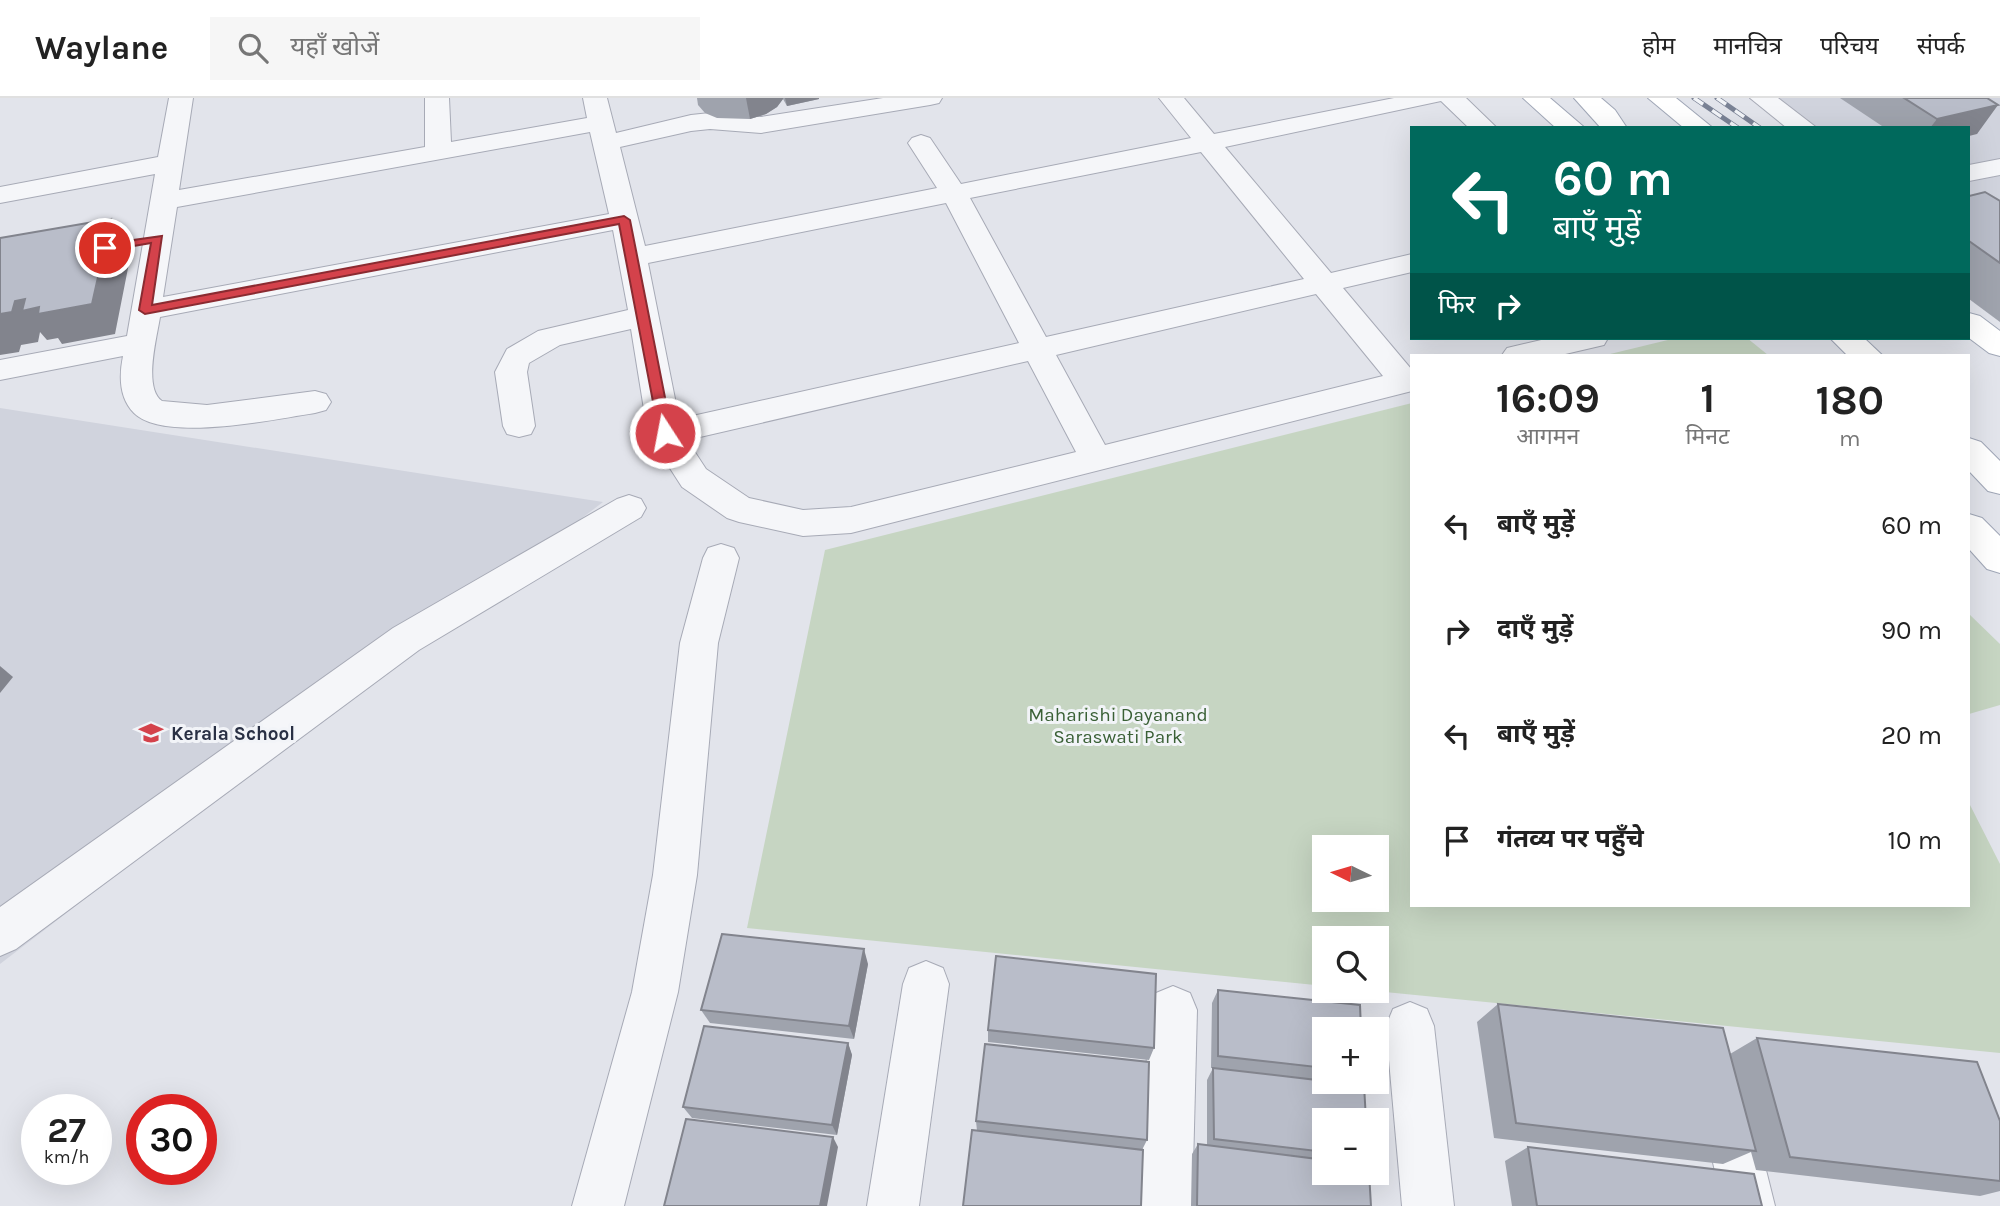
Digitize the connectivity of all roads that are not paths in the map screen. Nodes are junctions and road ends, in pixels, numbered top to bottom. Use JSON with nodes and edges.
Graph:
{"nodes":[{"id":1,"x":181,"y":98,"type":"edge"},
{"id":2,"x":437,"y":98,"type":"edge"},
{"id":3,"x":930,"y":98,"type":"edge"},
{"id":4,"x":1171,"y":98,"type":"edge"},
{"id":5,"x":1431,"y":98,"type":"edge"},
{"id":6,"x":1451,"y":98,"type":"edge"},
{"id":7,"x":1535,"y":98,"type":"edge"},
{"id":8,"x":1586,"y":98,"type":"edge"},
{"id":9,"x":1660,"y":98,"type":"edge"},
{"id":10,"x":1762,"y":98,"type":"edge"},
{"id":11,"x":601,"y":121,"type":"edge"},
{"id":12,"x":1610,"y":121,"type":"edge"},
{"id":13,"x":1482,"y":126,"type":"edge"},
{"id":14,"x":1570,"y":126,"type":"edge"},
{"id":15,"x":1697,"y":126,"type":"edge"},
{"id":16,"x":1801,"y":126,"type":"edge"},
{"id":17,"x":1208,"y":143,"type":"junction"},
{"id":18,"x":921,"y":144,"type":"dead end"},
{"id":19,"x":438,"y":152,"type":"junction"},
{"id":20,"x":170,"y":163,"type":"junction"},
{"id":21,"x":2000,"y":167,"type":"edge"},
{"id":22,"x":1970,"y":173,"type":"edge"},
{"id":23,"x":954,"y":193,"type":"junction"},
{"id":24,"x":0,"y":195,"type":"edge"},
{"id":25,"x":163,"y":201,"type":"junction"},
{"id":26,"x":624,"y":220,"type":"junction"},
{"id":27,"x":633,"y":257,"type":"junction"},
{"id":28,"x":1410,"y":263,"type":"edge"},
{"id":29,"x":1323,"y":283,"type":"junction"},
{"id":30,"x":145,"y":310,"type":"junction"},
{"id":31,"x":644,"y":317,"type":"junction"},
{"id":32,"x":1970,"y":324,"type":"edge"},
{"id":33,"x":1584,"y":340,"type":"edge"},
{"id":34,"x":1846,"y":340,"type":"edge"},
{"id":35,"x":140,"y":343,"type":"junction"},
{"id":36,"x":1998,"y":343,"type":"edge"},
{"id":37,"x":1038,"y":348,"type":"junction"},
{"id":38,"x":1522,"y":354,"type":"edge"},
{"id":39,"x":1865,"y":354,"type":"edge"},
{"id":40,"x":0,"y":370,"type":"edge"},
{"id":41,"x":1408,"y":381,"type":"edge"},
{"id":42,"x":315,"y":402,"type":"dead end"},
{"id":43,"x":519,"y":426,"type":"dead end"},
{"id":44,"x":665,"y":433,"type":"junction"},
{"id":45,"x":1970,"y":451,"type":"edge"},
{"id":46,"x":1097,"y":460,"type":"junction"},
{"id":47,"x":2000,"y":482,"type":"edge"},
{"id":48,"x":629,"y":508,"type":"dead end"},
{"id":49,"x":1970,"y":528,"type":"edge"},
{"id":50,"x":721,"y":558,"type":"dead end"},
{"id":51,"x":2000,"y":559,"type":"edge"},
{"id":52,"x":0,"y":934,"type":"edge"},
{"id":53,"x":926,"y":984,"type":"dead end"},
{"id":54,"x":1173,"y":1010,"type":"dead end"},
{"id":55,"x":1410,"y":1026,"type":"dead end"},
{"id":56,"x":1713,"y":1057,"type":"edge"},
{"id":57,"x":598,"y":1206,"type":"edge"},
{"id":58,"x":893,"y":1206,"type":"edge"},
{"id":59,"x":1166,"y":1206,"type":"edge"},
{"id":60,"x":1428,"y":1206,"type":"edge"},
{"id":61,"x":1749,"y":1206,"type":"edge"}],
"edges":[{"from":1,"to":20,"type":"street"},
{"from":2,"to":19,"type":"street"},
{"from":3,"to":11,"type":"street"},
{"from":4,"to":17,"type":"street"},
{"from":5,"to":17,"type":"street"},
{"from":6,"to":13,"type":"street"},
{"from":7,"to":14,"type":"main road"},
{"from":8,"to":12,"type":"main road"},
{"from":9,"to":15,"type":"main road"},
{"from":10,"to":16,"type":"street"},
{"from":11,"to":19,"type":"street"},
{"from":11,"to":26,"type":"street"},
{"from":17,"to":23,"type":"street"},
{"from":17,"to":29,"type":"street"},
{"from":18,"to":23,"type":"street"},
{"from":19,"to":25,"type":"street"},
{"from":20,"to":24,"type":"street"},
{"from":20,"to":25,"type":"street"},
{"from":21,"to":22,"type":"street"},
{"from":23,"to":27,"type":"street"},
{"from":23,"to":37,"type":"street"},
{"from":25,"to":30,"type":"street"},
{"from":26,"to":27,"type":"street"},
{"from":26,"to":30,"type":"street"},
{"from":27,"to":31,"type":"street"},
{"from":28,"to":29,"type":"street"},
{"from":29,"to":37,"type":"street"},
{"from":29,"to":41,"type":"street"},
{"from":30,"to":35,"type":"street"},
{"from":31,"to":43,"type":"street"},
{"from":31,"to":44,"type":"street"},
{"from":32,"to":36,"type":"main road"},
{"from":33,"to":38,"type":"street"},
{"from":34,"to":39,"type":"main road"},
{"from":35,"to":40,"type":"street"},
{"from":35,"to":42,"type":"street"},
{"from":37,"to":44,"type":"street"},
{"from":37,"to":46,"type":"street"},
{"from":41,"to":46,"type":"street"},
{"from":44,"to":46,"type":"street"},
{"from":45,"to":47,"type":"main road"},
{"from":48,"to":52,"type":"street"},
{"from":49,"to":51,"type":"main road"},
{"from":50,"to":57,"type":"street"},
{"from":53,"to":58,"type":"street"},
{"from":54,"to":59,"type":"street"},
{"from":55,"to":60,"type":"street"},
{"from":56,"to":61,"type":"street"}]}
